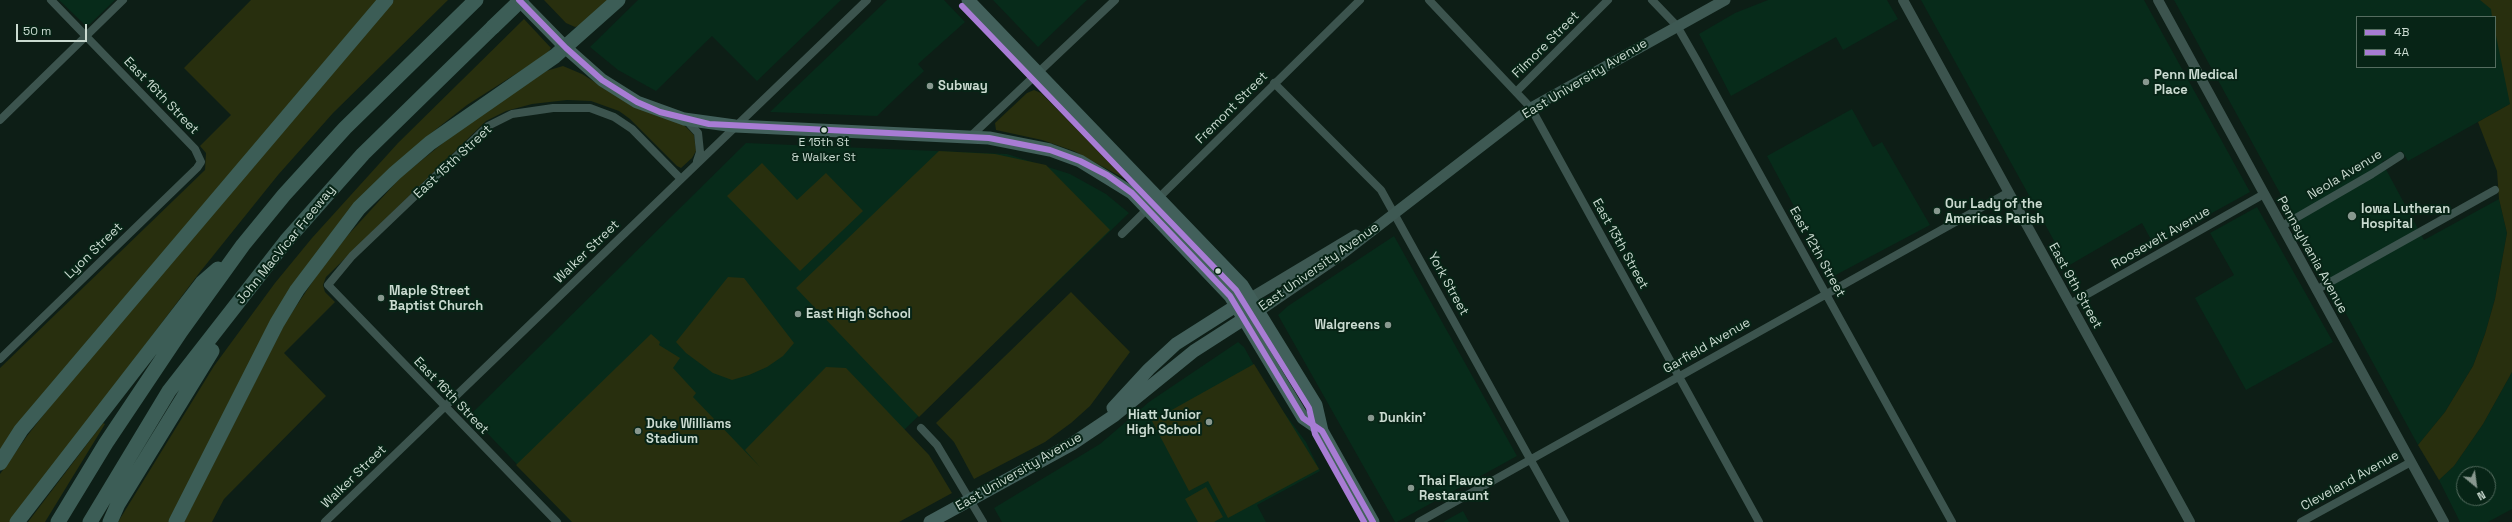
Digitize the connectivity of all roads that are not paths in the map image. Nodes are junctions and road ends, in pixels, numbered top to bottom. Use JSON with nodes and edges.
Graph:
{"nodes":[{"id":1,"x":51,"y":0,"type":"edge"},
{"id":2,"x":123,"y":0,"type":"edge"},
{"id":3,"x":386,"y":0,"type":"edge"},
{"id":4,"x":520,"y":0,"type":"edge"},
{"id":5,"x":618,"y":0,"type":"edge"},
{"id":6,"x":867,"y":0,"type":"edge"},
{"id":7,"x":968,"y":0,"type":"edge"},
{"id":8,"x":1115,"y":0,"type":"edge"},
{"id":9,"x":1360,"y":0,"type":"edge"},
{"id":10,"x":1429,"y":0,"type":"edge"},
{"id":11,"x":1608,"y":0,"type":"edge"},
{"id":12,"x":1652,"y":0,"type":"edge"},
{"id":13,"x":1725,"y":0,"type":"edge"},
{"id":14,"x":1903,"y":0,"type":"edge"},
{"id":15,"x":2158,"y":0,"type":"edge"},
{"id":16,"x":474,"y":2,"type":"edge"},
{"id":17,"x":1676,"y":26,"type":"junction"},
{"id":18,"x":86,"y":36,"type":"junction"},
{"id":19,"x":566,"y":48,"type":"junction"},
{"id":20,"x":1040,"y":73,"type":"junction"},
{"id":21,"x":1274,"y":83,"type":"junction"},
{"id":22,"x":1517,"y":91,"type":"junction"},
{"id":23,"x":1531,"y":108,"type":"junction"},
{"id":24,"x":684,"y":119,"type":"junction"},
{"id":25,"x":0,"y":120,"type":"edge"},
{"id":26,"x":735,"y":126,"type":"junction"},
{"id":27,"x":971,"y":136,"type":"junction"},
{"id":28,"x":2400,"y":156,"type":"dead end"},
{"id":29,"x":200,"y":158,"type":"joint"},
{"id":30,"x":697,"y":162,"type":"junction"},
{"id":31,"x":680,"y":178,"type":"junction"},
{"id":32,"x":2495,"y":190,"type":"dead end"},
{"id":33,"x":2008,"y":192,"type":"junction"},
{"id":34,"x":2264,"y":194,"type":"junction"},
{"id":35,"x":1159,"y":198,"type":"junction"},
{"id":36,"x":1148,"y":209,"type":"junction"},
{"id":37,"x":1395,"y":213,"type":"junction"},
{"id":38,"x":2282,"y":226,"type":"junction"},
{"id":39,"x":1122,"y":234,"type":"dead end"},
{"id":40,"x":243,"y":245,"type":"junction"},
{"id":41,"x":268,"y":264,"type":"junction"},
{"id":42,"x":328,"y":285,"type":"joint"},
{"id":43,"x":2316,"y":290,"type":"junction"},
{"id":44,"x":1827,"y":293,"type":"junction"},
{"id":45,"x":1251,"y":298,"type":"junction"},
{"id":46,"x":2070,"y":304,"type":"junction"},
{"id":47,"x":1236,"y":306,"type":"junction"},
{"id":48,"x":1259,"y":310,"type":"junction"},
{"id":49,"x":1243,"y":319,"type":"junction"},
{"id":50,"x":0,"y":359,"type":"edge"},
{"id":51,"x":1679,"y":377,"type":"junction"},
{"id":52,"x":444,"y":406,"type":"junction"},
{"id":53,"x":921,"y":428,"type":"dead end"},
{"id":54,"x":1322,"y":432,"type":"junction"},
{"id":55,"x":1087,"y":433,"type":"junction"},
{"id":56,"x":1531,"y":460,"type":"junction"},
{"id":57,"x":2411,"y":462,"type":"junction"},
{"id":58,"x":0,"y":463,"type":"edge"},
{"id":59,"x":971,"y":500,"type":"junction"},
{"id":60,"x":17,"y":522,"type":"edge"},
{"id":61,"x":58,"y":522,"type":"edge"},
{"id":62,"x":90,"y":522,"type":"edge"},
{"id":63,"x":110,"y":522,"type":"edge"},
{"id":64,"x":176,"y":522,"type":"edge"},
{"id":65,"x":325,"y":522,"type":"edge"},
{"id":66,"x":557,"y":522,"type":"edge"},
{"id":67,"x":930,"y":522,"type":"edge"},
{"id":68,"x":983,"y":522,"type":"edge"},
{"id":69,"x":1372,"y":522,"type":"edge"},
{"id":70,"x":1419,"y":522,"type":"edge"},
{"id":71,"x":1565,"y":522,"type":"edge"},
{"id":72,"x":1758,"y":522,"type":"edge"},
{"id":73,"x":1952,"y":522,"type":"edge"},
{"id":74,"x":2190,"y":522,"type":"edge"},
{"id":75,"x":2301,"y":522,"type":"edge"},
{"id":76,"x":2444,"y":522,"type":"edge"}],
"edges":[{"from":1,"to":18,"type":"street","name":"East 16th Street"},
{"from":2,"to":18,"type":"street"},
{"from":3,"to":58,"type":"highway"},
{"from":4,"to":19,"type":"main road"},
{"from":4,"to":41,"type":"highway","name":"John MacVicar Freeway","bridge":true},
{"from":5,"to":19,"type":"highway"},
{"from":6,"to":26,"type":"street","name":"Walker Street"},
{"from":7,"to":20,"type":"main road"},
{"from":8,"to":20,"type":"street"},
{"from":9,"to":21,"type":"street","name":"Fremont Street"},
{"from":10,"to":22,"type":"street","name":"East 13th Street"},
{"from":11,"to":22,"type":"street","name":"Filmore Street"},
{"from":12,"to":17,"type":"street","name":"East 12th Street"},
{"from":13,"to":17,"type":"main road","name":"East University Avenue"},
{"from":14,"to":33,"type":"street","name":"East 9th Street"},
{"from":15,"to":34,"type":"street","name":"Pennsylvania Avenue"},
{"from":16,"to":40,"type":"highway"},
{"from":17,"to":23,"type":"main road","name":"East University Avenue"},
{"from":17,"to":44,"type":"street","name":"East 12th Street"},
{"from":18,"to":25,"type":"street"},
{"from":18,"to":29,"type":"street","name":"East 16th Street"},
{"from":19,"to":24,"type":"main road"},
{"from":19,"to":64,"type":"highway"},
{"from":20,"to":27,"type":"street"},
{"from":20,"to":35,"type":"main road"},
{"from":21,"to":35,"type":"street","name":"Fremont Street"},
{"from":21,"to":37,"type":"street","name":"York Street"},
{"from":22,"to":23,"type":"street","name":"East 13th Street"},
{"from":23,"to":37,"type":"main road","name":"East University Avenue"},
{"from":23,"to":51,"type":"street","name":"East 13th Street"},
{"from":24,"to":26,"type":"main road"},
{"from":24,"to":30,"type":"street"},
{"from":26,"to":27,"type":"main road"},
{"from":26,"to":30,"type":"street","name":"Walker Street"},
{"from":27,"to":36,"type":"main road"},
{"from":28,"to":38,"type":"street","name":"Neola Avenue"},
{"from":29,"to":50,"type":"street","name":"Lyon Street"},
{"from":30,"to":31,"type":"street","name":"Walker Street"},
{"from":31,"to":42,"type":"street","name":"East 15th Street"},
{"from":31,"to":52,"type":"street","name":"Walker Street"},
{"from":32,"to":43,"type":"street"},
{"from":33,"to":44,"type":"street","name":"Garfield Avenue"},
{"from":33,"to":46,"type":"street","name":"East 9th Street"},
{"from":34,"to":38,"type":"street","name":"Pennsylvania Avenue"},
{"from":34,"to":46,"type":"street","name":"Roosevelt Avenue"},
{"from":35,"to":36,"type":"street","name":"Fremont Street"},
{"from":35,"to":45,"type":"main road"},
{"from":36,"to":39,"type":"street","name":"Fremont Street"},
{"from":36,"to":47,"type":"main road"},
{"from":37,"to":45,"type":"main road","name":"East University Avenue"},
{"from":37,"to":48,"type":"main road","name":"East University Avenue"},
{"from":37,"to":56,"type":"street","name":"York Street"},
{"from":38,"to":43,"type":"street","name":"Pennsylvania Avenue"},
{"from":40,"to":60,"type":"highway"},
{"from":40,"to":61,"type":"highway"},
{"from":41,"to":62,"type":"highway","name":"John MacVicar Freeway"},
{"from":41,"to":63,"type":"highway"},
{"from":42,"to":52,"type":"street","name":"East 16th Street"},
{"from":43,"to":57,"type":"street","name":"Pennsylvania Avenue"},
{"from":44,"to":51,"type":"street","name":"Garfield Avenue"},
{"from":44,"to":73,"type":"street","name":"East 12th Street"},
{"from":45,"to":47,"type":"main road","name":"East University Avenue"},
{"from":45,"to":48,"type":"main road"},
{"from":46,"to":74,"type":"street","name":"East 9th Street"},
{"from":47,"to":49,"type":"main road"},
{"from":47,"to":55,"type":"main road","name":"East University Avenue"},
{"from":48,"to":49,"type":"main road","name":"East University Avenue"},
{"from":48,"to":54,"type":"main road"},
{"from":49,"to":54,"type":"main road"},
{"from":49,"to":55,"type":"main road","name":"East University Avenue"},
{"from":51,"to":56,"type":"street","name":"Garfield Avenue"},
{"from":51,"to":72,"type":"street","name":"East 13th Street"},
{"from":52,"to":65,"type":"street","name":"Walker Street"},
{"from":52,"to":66,"type":"street","name":"East 16th Street"},
{"from":53,"to":59,"type":"street"},
{"from":54,"to":69,"type":"main road"},
{"from":55,"to":59,"type":"main road","name":"East University Avenue"},
{"from":56,"to":70,"type":"street","name":"Garfield Avenue"},
{"from":56,"to":71,"type":"street","name":"York Street"},
{"from":57,"to":75,"type":"street","name":"Cleveland Avenue"},
{"from":57,"to":76,"type":"street","name":"Pennsylvania Avenue"},
{"from":59,"to":67,"type":"main road","name":"East University Avenue"},
{"from":59,"to":68,"type":"street"}]}
